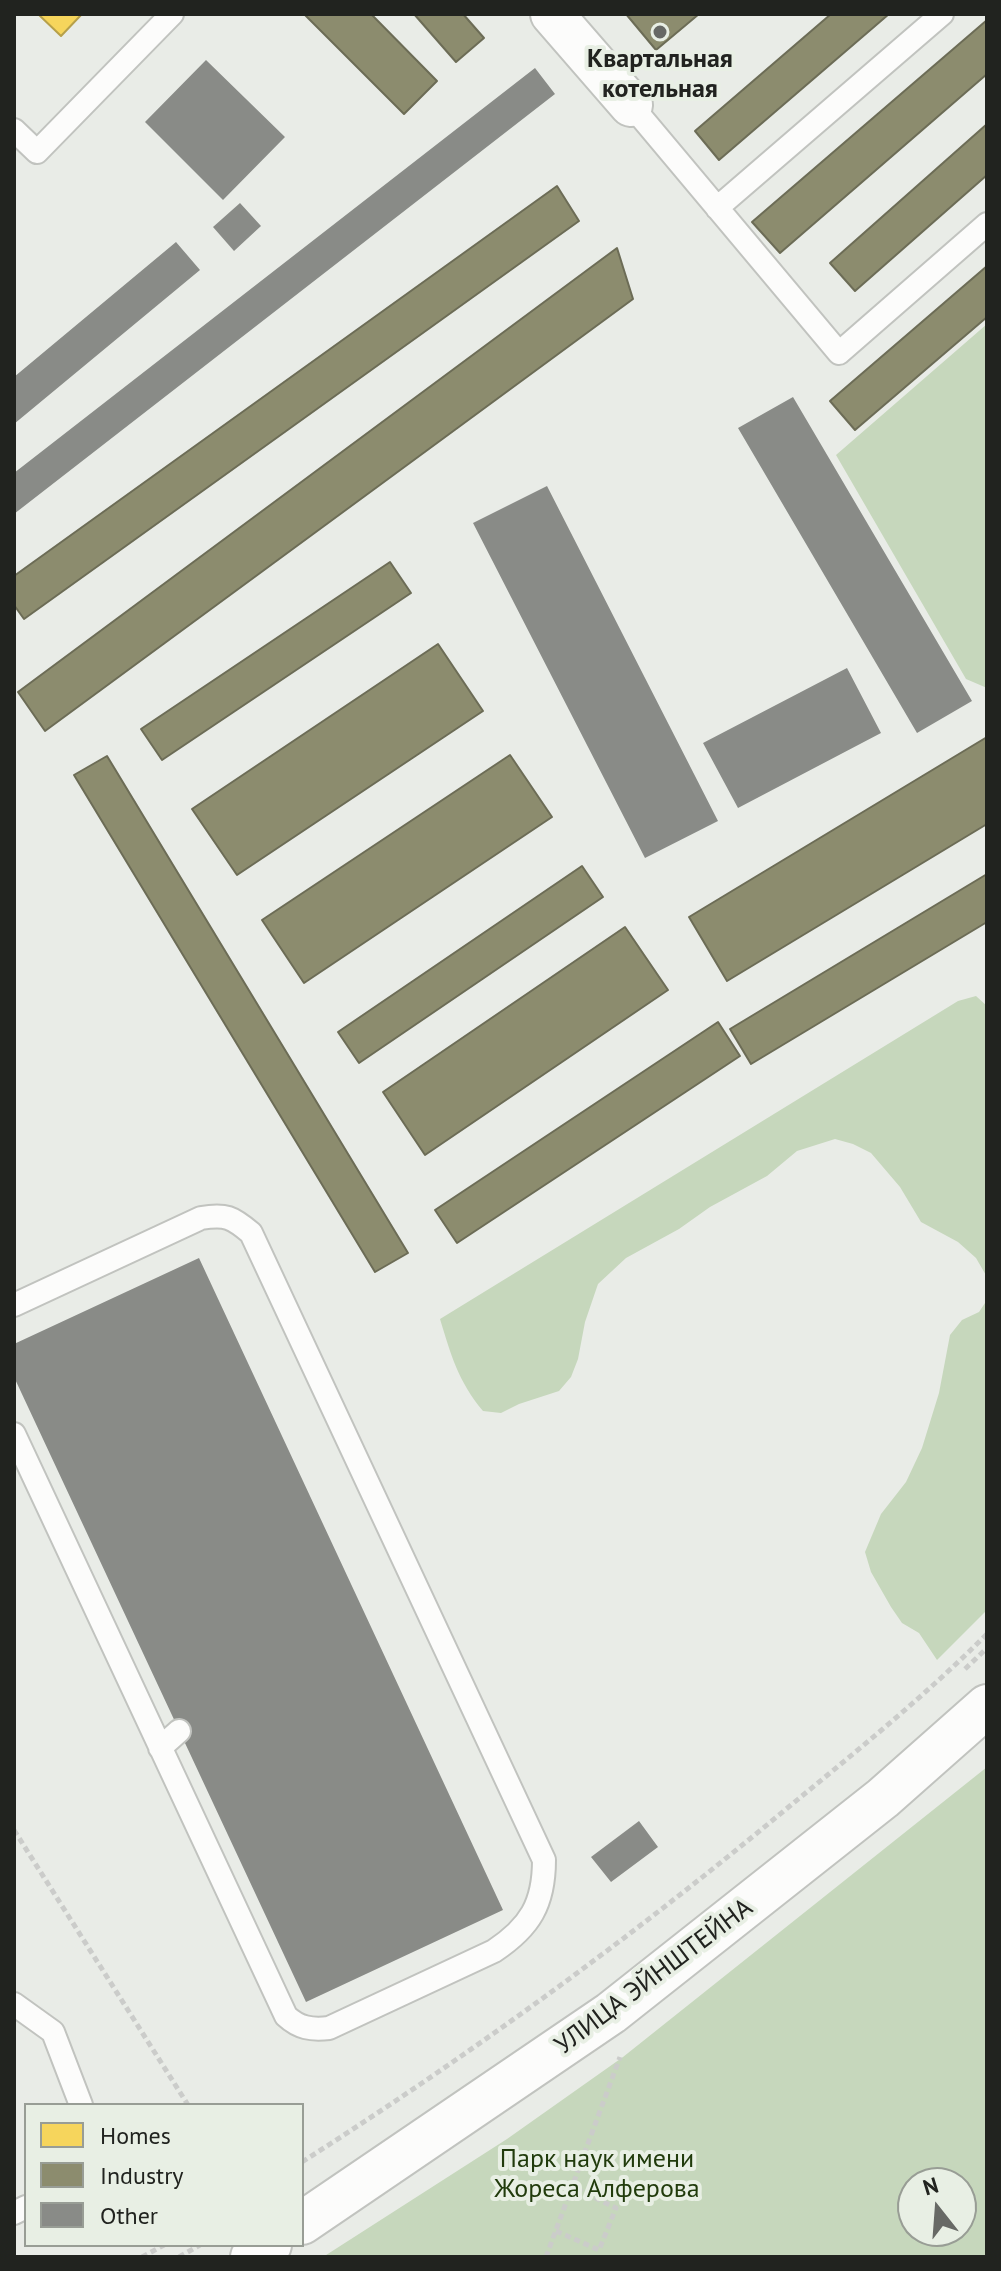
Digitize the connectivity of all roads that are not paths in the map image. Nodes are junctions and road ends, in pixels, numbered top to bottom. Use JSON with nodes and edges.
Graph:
{"nodes":[{"id":1,"x":172,"y":14,"type":"edge"},
{"id":2,"x":552,"y":14,"type":"edge"},
{"id":3,"x":942,"y":14,"type":"edge"},
{"id":4,"x":631,"y":105,"type":"joint"},
{"id":5,"x":14,"y":130,"type":"edge"},
{"id":6,"x":717,"y":208,"type":"junction"},
{"id":7,"x":987,"y":224,"type":"edge"},
{"id":8,"x":14,"y":1305,"type":"edge"},
{"id":9,"x":14,"y":1434,"type":"edge"},
{"id":10,"x":987,"y":1706,"type":"edge"},
{"id":11,"x":179,"y":1731,"type":"dead end"},
{"id":12,"x":160,"y":1748,"type":"junction"},
{"id":13,"x":14,"y":2004,"type":"edge"},
{"id":14,"x":80,"y":2103,"type":"edge"},
{"id":15,"x":304,"y":2222,"type":"edge"}],
"edges":[{"from":1,"to":5,"type":"lane"},
{"from":2,"to":4,"type":"street"},
{"from":3,"to":6,"type":"lane"},
{"from":4,"to":6,"type":"lane"},
{"from":6,"to":7,"type":"lane"},
{"from":8,"to":12,"type":"lane"},
{"from":9,"to":12,"type":"lane"},
{"from":10,"to":15,"type":"street","name":"УЛИЦА ЭЙНШТЕЙНА"},
{"from":11,"to":12,"type":"lane"},
{"from":13,"to":14,"type":"lane"}]}
